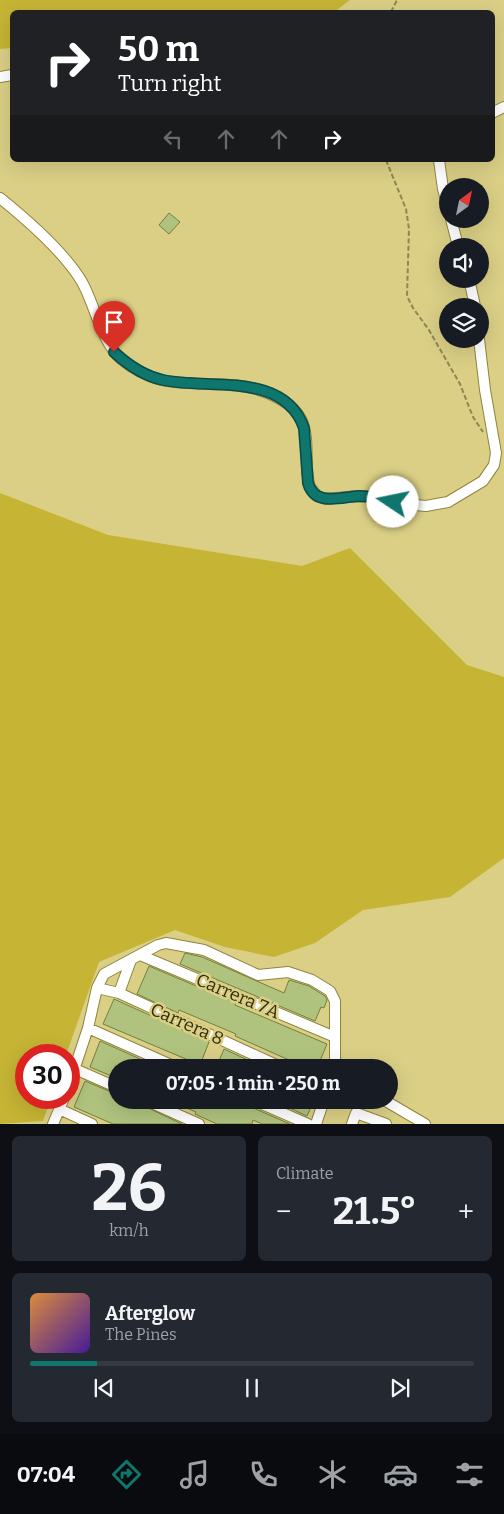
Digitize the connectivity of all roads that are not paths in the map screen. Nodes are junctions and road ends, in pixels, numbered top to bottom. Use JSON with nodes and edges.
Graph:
{"nodes":[{"id":1,"x":439,"y":162,"type":"edge"},
{"id":2,"x":441,"y":178,"type":"edge"},
{"id":3,"x":0,"y":198,"type":"edge"},
{"id":4,"x":480,"y":348,"type":"edge"},
{"id":5,"x":136,"y":958,"type":"junction"},
{"id":6,"x":97,"y":988,"type":"junction"},
{"id":7,"x":119,"y":994,"type":"junction"},
{"id":8,"x":88,"y":1028,"type":"junction"},
{"id":9,"x":335,"y":1037,"type":"junction"},
{"id":10,"x":80,"y":1053,"type":"edge"},
{"id":11,"x":158,"y":1059,"type":"edge"},
{"id":12,"x":263,"y":1059,"type":"edge"},
{"id":13,"x":335,"y":1059,"type":"edge"},
{"id":14,"x":80,"y":1071,"type":"edge"},
{"id":15,"x":108,"y":1084,"type":"edge"},
{"id":16,"x":59,"y":1109,"type":"joint"},
{"id":17,"x":165,"y":1109,"type":"edge"},
{"id":18,"x":274,"y":1109,"type":"edge"},
{"id":19,"x":321,"y":1109,"type":"edge"},
{"id":20,"x":398,"y":1109,"type":"edge"},
{"id":21,"x":53,"y":1124,"type":"edge"},
{"id":22,"x":92,"y":1124,"type":"edge"},
{"id":23,"x":199,"y":1124,"type":"edge"},
{"id":24,"x":308,"y":1124,"type":"edge"},
{"id":25,"x":316,"y":1124,"type":"edge"},
{"id":26,"x":352,"y":1124,"type":"edge"},
{"id":27,"x":386,"y":1124,"type":"edge"},
{"id":28,"x":423,"y":1124,"type":"edge"}],
"edges":[{"from":1,"to":2,"type":"street"},
{"from":3,"to":4,"type":"street"},
{"from":5,"to":6,"type":"street"},
{"from":5,"to":7,"type":"street"},
{"from":5,"to":9,"type":"street","name":"Carrera 7A"},
{"from":5,"to":9,"type":"street"},
{"from":6,"to":7,"type":"street","name":"Carrera 8"},
{"from":6,"to":8,"type":"street"},
{"from":7,"to":12,"type":"street","name":"Carrera 8"},
{"from":8,"to":10,"type":"street"},
{"from":8,"to":11,"type":"street"},
{"from":9,"to":13,"type":"street"},
{"from":14,"to":15,"type":"street"},
{"from":16,"to":21,"type":"street"},
{"from":16,"to":22,"type":"street"},
{"from":17,"to":23,"type":"street"},
{"from":18,"to":24,"type":"street"},
{"from":19,"to":25,"type":"street"},
{"from":20,"to":28,"type":"street"},
{"from":26,"to":27,"type":"street"}]}
